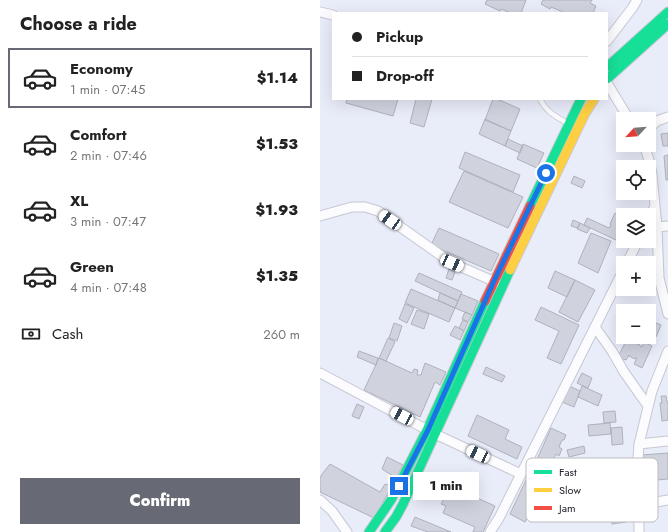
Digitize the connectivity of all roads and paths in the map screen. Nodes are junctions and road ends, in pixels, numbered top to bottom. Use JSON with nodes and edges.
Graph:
{"nodes":[{"id":1,"x":637,"y":0,"type":"edge"},
{"id":2,"x":320,"y":12,"type":"edge"},
{"id":3,"x":668,"y":12,"type":"edge"},
{"id":4,"x":332,"y":15,"type":"edge"},
{"id":5,"x":668,"y":24,"type":"edge"},
{"id":6,"x":608,"y":40,"type":"edge"},
{"id":7,"x":608,"y":66,"type":"edge"},
{"id":8,"x":608,"y":78,"type":"edge"},
{"id":9,"x":608,"y":85,"type":"edge"},
{"id":10,"x":540,"y":100,"type":"edge"},
{"id":11,"x":581,"y":100,"type":"edge"},
{"id":12,"x":593,"y":100,"type":"edge"},
{"id":13,"x":625,"y":112,"type":"edge"},
{"id":14,"x":668,"y":117,"type":"edge"},
{"id":15,"x":656,"y":121,"type":"edge"},
{"id":16,"x":569,"y":124,"type":"junction"},
{"id":17,"x":646,"y":152,"type":"edge"},
{"id":18,"x":540,"y":186,"type":"junction"},
{"id":19,"x":549,"y":189,"type":"junction"},
{"id":20,"x":655,"y":206,"type":"joint"},
{"id":21,"x":320,"y":216,"type":"edge"},
{"id":22,"x":668,"y":226,"type":"edge"},
{"id":23,"x":657,"y":227,"type":"junction"},
{"id":24,"x":515,"y":238,"type":"junction"},
{"id":25,"x":524,"y":242,"type":"junction"},
{"id":26,"x":664,"y":277,"type":"edge"},
{"id":27,"x":494,"y":281,"type":"junction"},
{"id":28,"x":616,"y":284,"type":"edge"},
{"id":29,"x":504,"y":285,"type":"junction"},
{"id":30,"x":668,"y":314,"type":"edge"},
{"id":31,"x":595,"y":326,"type":"junction"},
{"id":32,"x":668,"y":351,"type":"edge"},
{"id":33,"x":320,"y":373,"type":"edge"},
{"id":34,"x":648,"y":406,"type":"junction"},
{"id":35,"x":431,"y":432,"type":"junction"},
{"id":36,"x":668,"y":441,"type":"edge"},
{"id":37,"x":639,"y":444,"type":"junction"},
{"id":38,"x":529,"y":458,"type":"edge"},
{"id":39,"x":638,"y":458,"type":"edge"},
{"id":40,"x":526,"y":464,"type":"edge"},
{"id":41,"x":521,"y":474,"type":"junction"},
{"id":42,"x":320,"y":500,"type":"edge"},
{"id":43,"x":392,"y":500,"type":"junction"},
{"id":44,"x":668,"y":500,"type":"edge"},
{"id":45,"x":658,"y":502,"type":"edge"},
{"id":46,"x":403,"y":504,"type":"junction"},
{"id":47,"x":347,"y":532,"type":"edge"},
{"id":48,"x":369,"y":532,"type":"edge"},
{"id":49,"x":385,"y":532,"type":"edge"},
{"id":50,"x":490,"y":532,"type":"edge"}],
"edges":[{"from":1,"to":6,"type":"street"},
{"from":2,"to":4,"type":"street"},
{"from":3,"to":7,"type":"street"},
{"from":5,"to":8,"type":"street"},
{"from":9,"to":13,"type":"street"},
{"from":10,"to":16,"type":"lane"},
{"from":11,"to":16,"type":"street"},
{"from":12,"to":19,"type":"street"},
{"from":14,"to":15,"type":"street"},
{"from":16,"to":18,"type":"street"},
{"from":17,"to":20,"type":"street"},
{"from":18,"to":19,"type":"street"},
{"from":18,"to":24,"type":"street"},
{"from":19,"to":25,"type":"street"},
{"from":20,"to":23,"type":"street"},
{"from":21,"to":27,"type":"street"},
{"from":22,"to":23,"type":"street"},
{"from":23,"to":26,"type":"street"},
{"from":24,"to":25,"type":"street"},
{"from":24,"to":27,"type":"street"},
{"from":25,"to":29,"type":"street"},
{"from":26,"to":30,"type":"street"},
{"from":27,"to":29,"type":"street"},
{"from":27,"to":35,"type":"street"},
{"from":28,"to":31,"type":"street"},
{"from":29,"to":35,"type":"street"},
{"from":31,"to":34,"type":"street"},
{"from":31,"to":38,"type":"street"},
{"from":32,"to":34,"type":"street"},
{"from":33,"to":35,"type":"street"},
{"from":34,"to":37,"type":"street"},
{"from":35,"to":41,"type":"street"},
{"from":35,"to":43,"type":"street"},
{"from":35,"to":46,"type":"street"},
{"from":36,"to":37,"type":"street"},
{"from":37,"to":39,"type":"street"},
{"from":40,"to":41,"type":"street"},
{"from":41,"to":50,"type":"street"},
{"from":42,"to":47,"type":"street"},
{"from":43,"to":46,"type":"street"},
{"from":43,"to":48,"type":"street"},
{"from":44,"to":45,"type":"street"},
{"from":46,"to":49,"type":"street"}]}
